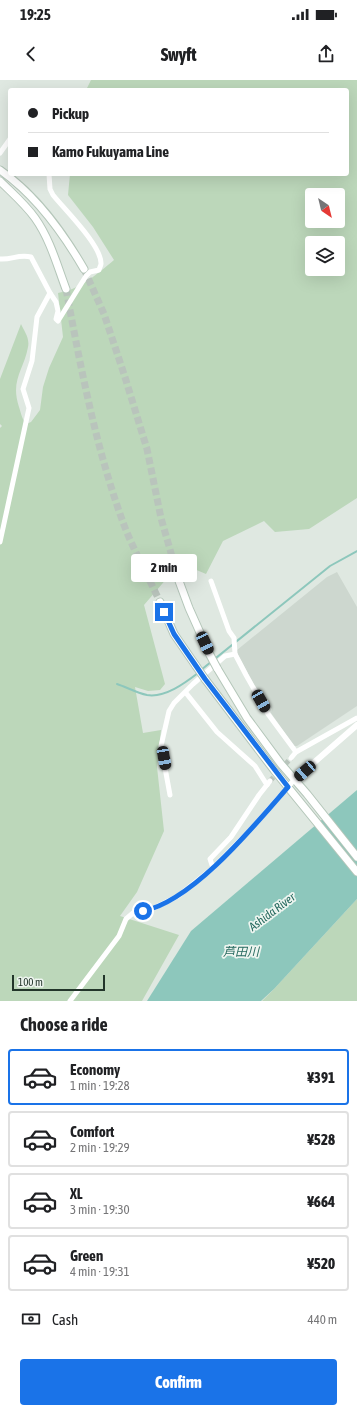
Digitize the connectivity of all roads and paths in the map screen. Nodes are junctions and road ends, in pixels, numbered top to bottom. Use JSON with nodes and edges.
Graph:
{"nodes":[{"id":1,"x":8,"y":142,"type":"edge"},
{"id":2,"x":1,"y":151,"type":"edge"},
{"id":3,"x":0,"y":170,"type":"edge"},
{"id":4,"x":49,"y":176,"type":"edge"},
{"id":5,"x":0,"y":181,"type":"edge"},
{"id":6,"x":0,"y":259,"type":"edge"},
{"id":7,"x":84,"y":269,"type":"tunnel mouth"},
{"id":8,"x":66,"y":289,"type":"tunnel mouth"},
{"id":9,"x":50,"y":293,"type":"junction"},
{"id":10,"x":0,"y":542,"type":"edge"},
{"id":11,"x":179,"y":581,"type":"tunnel mouth"},
{"id":12,"x":211,"y":581,"type":"dead end"},
{"id":13,"x":160,"y":602,"type":"tunnel mouth"},
{"id":14,"x":235,"y":654,"type":"junction"},
{"id":15,"x":186,"y":693,"type":"junction"},
{"id":16,"x":357,"y":718,"type":"edge"},
{"id":17,"x":357,"y":725,"type":"edge"},
{"id":18,"x":296,"y":752,"type":"junction"},
{"id":19,"x":291,"y":758,"type":"tunnel mouth"},
{"id":20,"x":294,"y":780,"type":"junction"},
{"id":21,"x":288,"y":787,"type":"junction"},
{"id":22,"x":170,"y":795,"type":"dead end"},
{"id":23,"x":357,"y":857,"type":"edge"},
{"id":24,"x":213,"y":868,"type":"junction"},
{"id":25,"x":357,"y":872,"type":"edge"},
{"id":26,"x":70,"y":1001,"type":"edge"}],
"edges":[{"from":1,"to":2,"type":"street"},
{"from":3,"to":7,"type":"main road"},
{"from":4,"to":9,"type":"street"},
{"from":5,"to":8,"type":"main road"},
{"from":6,"to":9,"type":"street"},
{"from":9,"to":10,"type":"street"},
{"from":11,"to":20,"type":"main road","bridge":true},
{"from":12,"to":14,"type":"street"},
{"from":13,"to":21,"type":"main road","bridge":true},
{"from":14,"to":15,"type":"street"},
{"from":14,"to":18,"type":"street"},
{"from":15,"to":22,"type":"street"},
{"from":15,"to":24,"type":"street"},
{"from":16,"to":18,"type":"street"},
{"from":17,"to":20,"type":"street"},
{"from":18,"to":19,"type":"street"},
{"from":20,"to":21,"type":"street"},
{"from":20,"to":23,"type":"main road"},
{"from":21,"to":24,"type":"street"},
{"from":21,"to":25,"type":"main road"},
{"from":24,"to":26,"type":"street"}]}
